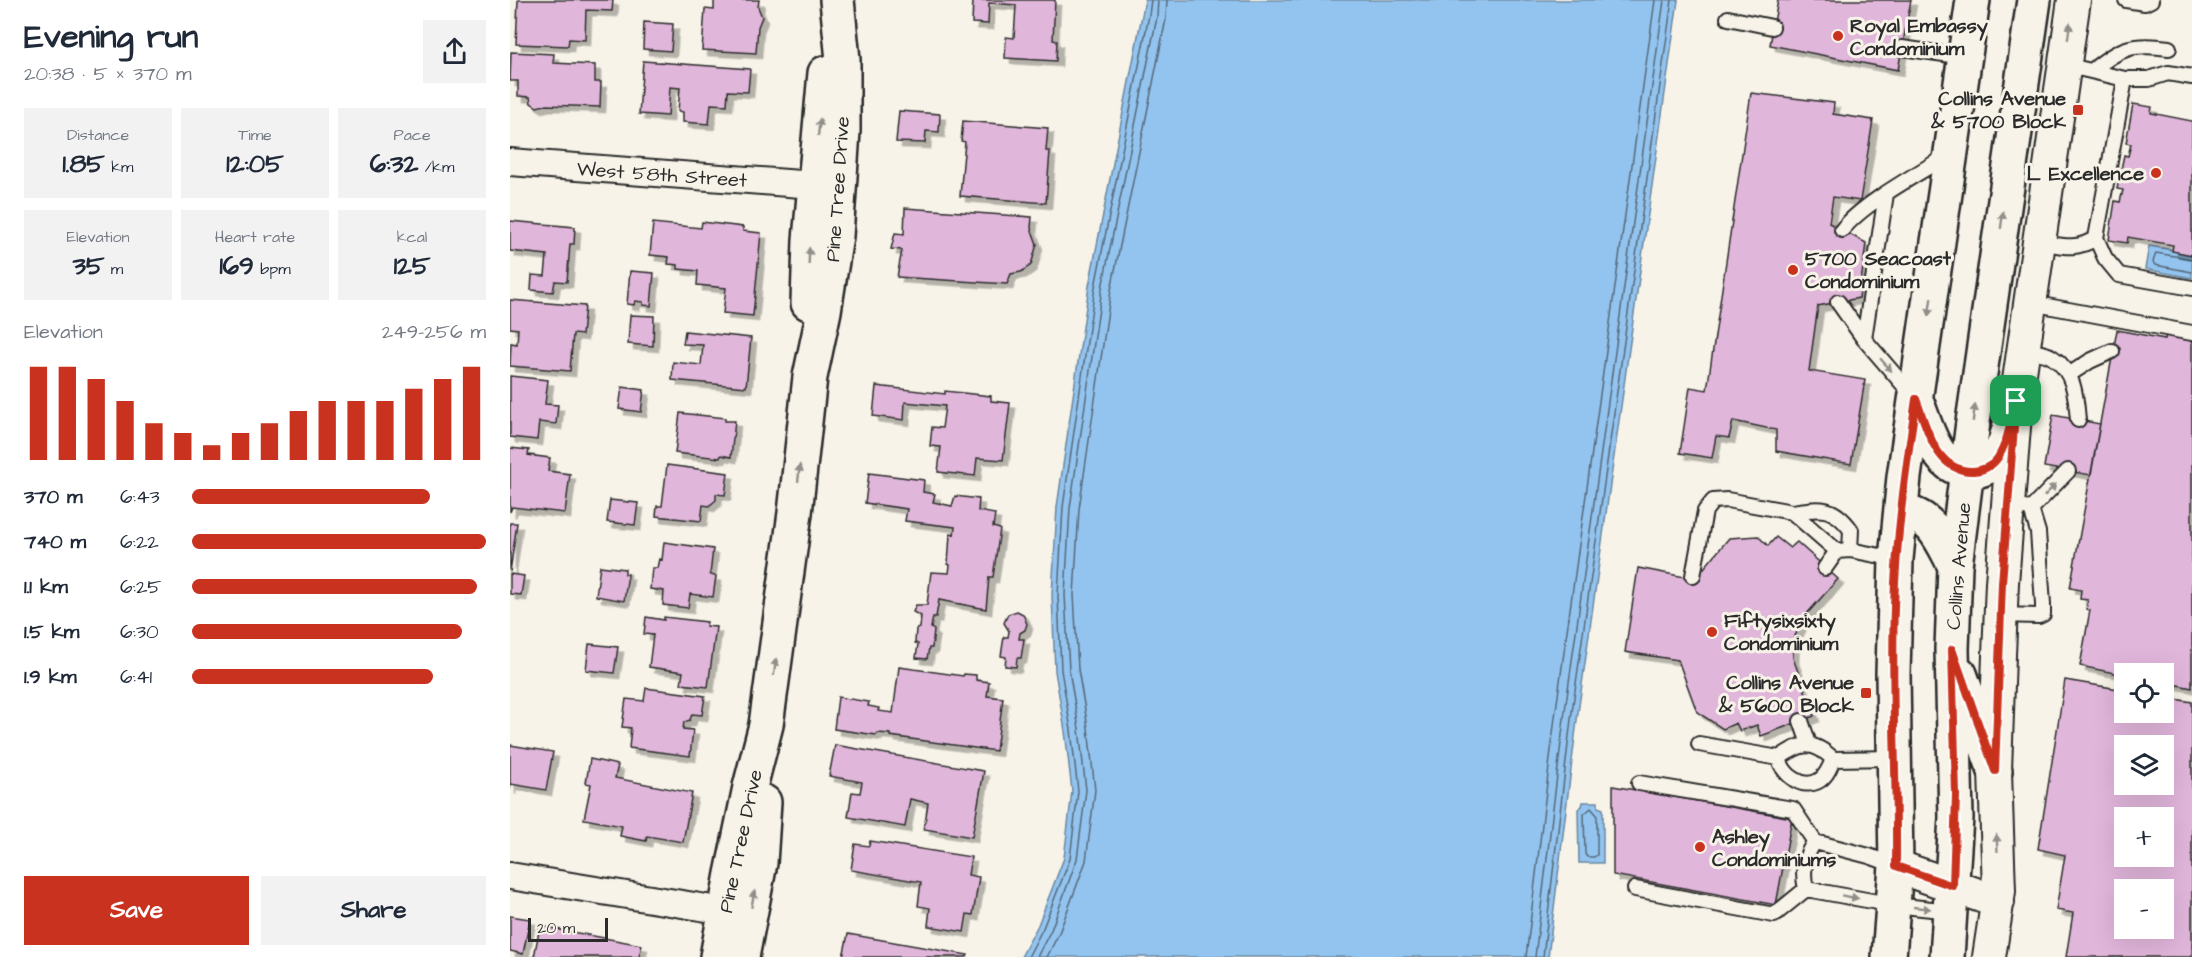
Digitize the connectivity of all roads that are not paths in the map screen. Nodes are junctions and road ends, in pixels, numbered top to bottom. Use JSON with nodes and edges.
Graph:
{"nodes":[{"id":1,"x":836,"y":0,"type":"edge"},
{"id":2,"x":1973,"y":0,"type":"edge"},
{"id":3,"x":2034,"y":0,"type":"edge"},
{"id":4,"x":2074,"y":0,"type":"edge"},
{"id":5,"x":2126,"y":0,"type":"edge"},
{"id":6,"x":2151,"y":0,"type":"edge"},
{"id":7,"x":1728,"y":18,"type":"dead end"},
{"id":8,"x":1773,"y":27,"type":"dead end"},
{"id":9,"x":1902,"y":48,"type":"dead end"},
{"id":10,"x":2169,"y":48,"type":"dead end"},
{"id":11,"x":1965,"y":57,"type":"junction"},
{"id":12,"x":2079,"y":68,"type":"junction"},
{"id":13,"x":2192,"y":77,"type":"edge"},
{"id":14,"x":2125,"y":79,"type":"junction"},
{"id":15,"x":1952,"y":152,"type":"junction"},
{"id":16,"x":510,"y":162,"type":"edge"},
{"id":17,"x":814,"y":185,"type":"junction"},
{"id":18,"x":1886,"y":194,"type":"junction"},
{"id":19,"x":1842,"y":230,"type":"dead end"},
{"id":20,"x":2096,"y":238,"type":"junction"},
{"id":21,"x":2040,"y":242,"type":"junction"},
{"id":22,"x":2192,"y":288,"type":"edge"},
{"id":23,"x":1838,"y":302,"type":"dead end"},
{"id":24,"x":2031,"y":303,"type":"junction"},
{"id":25,"x":2192,"y":333,"type":"edge"},
{"id":26,"x":1864,"y":339,"type":"junction"},
{"id":27,"x":2024,"y":350,"type":"junction"},
{"id":28,"x":2112,"y":351,"type":"dead end"},
{"id":29,"x":2070,"y":374,"type":"junction"},
{"id":30,"x":810,"y":377,"type":"junction"},
{"id":31,"x":1916,"y":399,"type":"junction"},
{"id":32,"x":2016,"y":401,"type":"junction"},
{"id":33,"x":2078,"y":420,"type":"dead end"},
{"id":34,"x":1966,"y":471,"type":"junction"},
{"id":35,"x":2068,"y":471,"type":"dead end"},
{"id":36,"x":2019,"y":508,"type":"junction"},
{"id":37,"x":1901,"y":511,"type":"junction"},
{"id":38,"x":1792,"y":512,"type":"junction"},
{"id":39,"x":1844,"y":550,"type":"junction"},
{"id":40,"x":1896,"y":559,"type":"junction"},
{"id":41,"x":1955,"y":566,"type":"junction"},
{"id":42,"x":1825,"y":567,"type":"dead end"},
{"id":43,"x":1693,"y":576,"type":"dead end"},
{"id":44,"x":2000,"y":615,"type":"junction"},
{"id":45,"x":1952,"y":649,"type":"junction"},
{"id":46,"x":1801,"y":721,"type":"dead end"},
{"id":47,"x":766,"y":725,"type":"junction"},
{"id":48,"x":1699,"y":744,"type":"dead end"},
{"id":49,"x":1809,"y":744,"type":"junction"},
{"id":50,"x":1779,"y":758,"type":"junction"},
{"id":51,"x":1895,"y":758,"type":"junction"},
{"id":52,"x":1833,"y":759,"type":"junction"},
{"id":53,"x":1995,"y":771,"type":"junction"},
{"id":54,"x":1639,"y":783,"type":"dead end"},
{"id":55,"x":1815,"y":842,"type":"junction"},
{"id":56,"x":1896,"y":866,"type":"junction"},
{"id":57,"x":510,"y":876,"type":"edge"},
{"id":58,"x":1806,"y":889,"type":"junction"},
{"id":59,"x":1635,"y":890,"type":"dead end"},
{"id":60,"x":1952,"y":899,"type":"junction"},
{"id":61,"x":1998,"y":902,"type":"junction"},
{"id":62,"x":1894,"y":905,"type":"junction"},
{"id":63,"x":724,"y":911,"type":"junction"},
{"id":64,"x":717,"y":957,"type":"edge"},
{"id":65,"x":742,"y":957,"type":"edge"},
{"id":66,"x":1888,"y":957,"type":"edge"},
{"id":67,"x":1947,"y":957,"type":"edge"},
{"id":68,"x":1989,"y":957,"type":"edge"}],
"edges":[{"from":17,"to":1,"type":"main road","name":"Pine Tree Drive","one_way":true},
{"from":1,"to":30,"type":"main road","name":"Pine Tree Drive"},
{"from":2,"to":11,"type":"main road"},
{"from":34,"to":3,"type":"main road","name":"Collins Avenue","one_way":true},
{"from":12,"to":4,"type":"street","one_way":true},
{"from":5,"to":6,"type":"lane"},
{"from":7,"to":8,"type":"lane"},
{"from":9,"to":11,"type":"lane"},
{"from":10,"to":12,"type":"lane"},
{"from":11,"to":15,"type":"main road"},
{"from":12,"to":14,"type":"lane"},
{"from":12,"to":21,"type":"street"},
{"from":13,"to":14,"type":"lane"},
{"from":14,"to":20,"type":"lane"},
{"from":15,"to":18,"type":"lane"},
{"from":15,"to":31,"type":"main road","one_way":true},
{"from":16,"to":17,"type":"street","name":"West 58th Street"},
{"from":30,"to":17,"type":"main road","name":"Pine Tree Drive","one_way":true},
{"from":18,"to":19,"type":"lane"},
{"from":18,"to":26,"type":"lane"},
{"from":20,"to":21,"type":"lane"},
{"from":20,"to":22,"type":"lane"},
{"from":21,"to":24,"type":"street"},
{"from":23,"to":26,"type":"lane"},
{"from":24,"to":25,"type":"lane"},
{"from":24,"to":27,"type":"street"},
{"from":26,"to":31,"type":"lane","one_way":true},
{"from":27,"to":29,"type":"lane"},
{"from":27,"to":32,"type":"street"},
{"from":28,"to":29,"type":"lane"},
{"from":29,"to":33,"type":"lane"},
{"from":47,"to":30,"type":"main road","name":"Pine Tree Drive","one_way":true},
{"from":31,"to":34,"type":"main road"},
{"from":31,"to":37,"type":"main road"},
{"from":32,"to":34,"type":"main road"},
{"from":32,"to":36,"type":"street"},
{"from":34,"to":41,"type":"main road","name":"Collins Avenue"},
{"from":36,"to":35,"type":"lane","one_way":true},
{"from":36,"to":44,"type":"street"},
{"from":36,"to":44,"type":"lane"},
{"from":37,"to":40,"type":"main road"},
{"from":37,"to":41,"type":"main road"},
{"from":38,"to":39,"type":"lane"},
{"from":38,"to":39,"type":"lane"},
{"from":38,"to":43,"type":"lane"},
{"from":39,"to":40,"type":"lane"},
{"from":39,"to":42,"type":"lane"},
{"from":40,"to":51,"type":"main road"},
{"from":41,"to":45,"type":"main road","name":"Collins Avenue"},
{"from":44,"to":53,"type":"street"},
{"from":45,"to":53,"type":"main road"},
{"from":45,"to":60,"type":"main road","name":"Collins Avenue"},
{"from":46,"to":49,"type":"lane"},
{"from":47,"to":63,"type":"main road","name":"Pine Tree Drive"},
{"from":65,"to":47,"type":"main road","name":"Pine Tree Drive","one_way":true},
{"from":48,"to":50,"type":"lane"},
{"from":49,"to":50,"type":"lane"},
{"from":49,"to":52,"type":"lane"},
{"from":50,"to":52,"type":"lane"},
{"from":51,"to":52,"type":"lane"},
{"from":51,"to":56,"type":"main road"},
{"from":61,"to":53,"type":"street","one_way":true},
{"from":54,"to":55,"type":"lane"},
{"from":55,"to":56,"type":"lane"},
{"from":55,"to":58,"type":"lane"},
{"from":56,"to":60,"type":"street"},
{"from":56,"to":62,"type":"main road"},
{"from":57,"to":63,"type":"street"},
{"from":58,"to":59,"type":"lane"},
{"from":58,"to":62,"type":"lane","one_way":true},
{"from":60,"to":61,"type":"street"},
{"from":62,"to":60,"type":"lane","one_way":true},
{"from":60,"to":67,"type":"main road","name":"Collins Avenue"},
{"from":61,"to":68,"type":"street"},
{"from":62,"to":66,"type":"main road"},
{"from":63,"to":64,"type":"main road","name":"Pine Tree Drive"}]}
